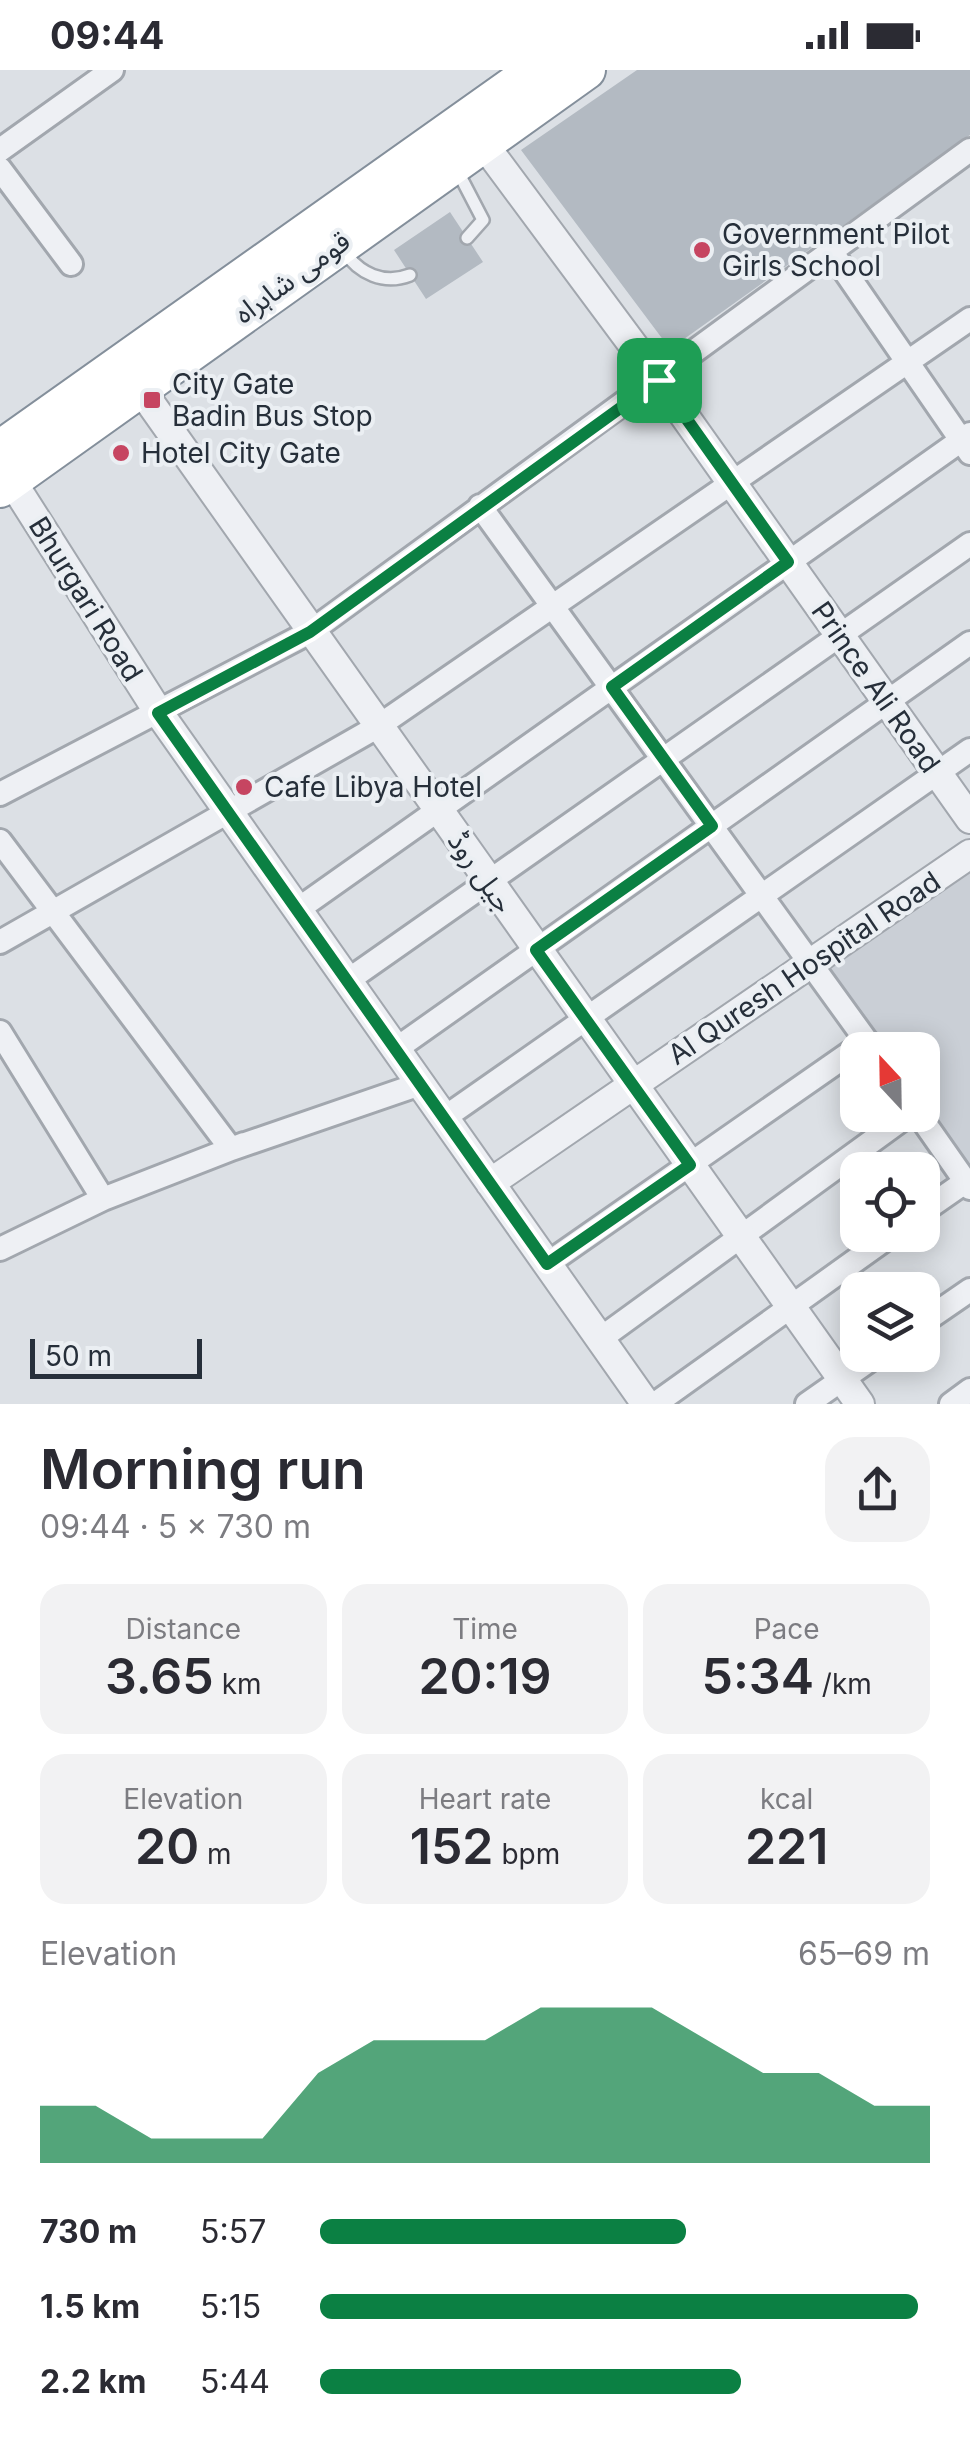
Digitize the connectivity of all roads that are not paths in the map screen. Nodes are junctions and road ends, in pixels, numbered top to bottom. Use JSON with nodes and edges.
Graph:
{"nodes":[{"id":1,"x":112,"y":70,"type":"edge"},
{"id":2,"x":536,"y":70,"type":"edge"},
{"id":3,"x":586,"y":70,"type":"edge"},
{"id":4,"x":466,"y":141,"type":"junction"},
{"id":5,"x":0,"y":150,"type":"edge"},
{"id":6,"x":970,"y":150,"type":"edge"},
{"id":7,"x":0,"y":169,"type":"edge"},
{"id":8,"x":467,"y":238,"type":"dead end"},
{"id":9,"x":339,"y":244,"type":"junction"},
{"id":10,"x":831,"y":251,"type":"junction"},
{"id":11,"x":71,"y":264,"type":"dead end"},
{"id":12,"x":410,"y":275,"type":"dead end"},
{"id":13,"x":230,"y":303,"type":"junction"},
{"id":14,"x":970,"y":319,"type":"edge"},
{"id":15,"x":907,"y":362,"type":"junction"},
{"id":16,"x":659,"y":380,"type":"junction"},
{"id":17,"x":139,"y":388,"type":"junction"},
{"id":18,"x":967,"y":442,"type":"edge"},
{"id":19,"x":4,"y":473,"type":"edge"},
{"id":20,"x":732,"y":483,"type":"junction"},
{"id":21,"x":480,"y":506,"type":"junction"},
{"id":22,"x":970,"y":544,"type":"edge"},
{"id":23,"x":788,"y":562,"type":"junction"},
{"id":24,"x":553,"y":606,"type":"junction"},
{"id":25,"x":310,"y":632,"type":"junction"},
{"id":26,"x":840,"y":635,"type":"junction"},
{"id":27,"x":970,"y":643,"type":"edge"},
{"id":28,"x":612,"y":687,"type":"junction"},
{"id":29,"x":887,"y":702,"type":"junction"},
{"id":30,"x":158,"y":713,"type":"junction"},
{"id":31,"x":377,"y":726,"type":"junction"},
{"id":32,"x":970,"y":750,"type":"edge"},
{"id":33,"x":664,"y":759,"type":"junction"},
{"id":34,"x":937,"y":773,"type":"junction"},
{"id":35,"x":0,"y":794,"type":"edge"},
{"id":36,"x":437,"y":811,"type":"junction"},
{"id":37,"x":229,"y":812,"type":"junction"},
{"id":38,"x":970,"y":819,"type":"edge"},
{"id":39,"x":712,"y":826,"type":"junction"},
{"id":40,"x":0,"y":841,"type":"edge"},
{"id":41,"x":970,"y":854,"type":"edge"},
{"id":42,"x":488,"y":883,"type":"junction"},
{"id":43,"x":762,"y":896,"type":"junction"},
{"id":44,"x":297,"y":910,"type":"junction"},
{"id":45,"x":56,"y":914,"type":"junction"},
{"id":46,"x":0,"y":942,"type":"edge"},
{"id":47,"x":536,"y":950,"type":"junction"},
{"id":48,"x":812,"y":963,"type":"junction"},
{"id":49,"x":348,"y":981,"type":"junction"},
{"id":50,"x":586,"y":1019,"type":"junction"},
{"id":51,"x":0,"y":1032,"type":"edge"},
{"id":52,"x":860,"y":1032,"type":"edge"},
{"id":53,"x":396,"y":1049,"type":"junction"},
{"id":54,"x":840,"y":1066,"type":"edge"},
{"id":55,"x":420,"y":1084,"type":"junction"},
{"id":56,"x":633,"y":1086,"type":"junction"},
{"id":57,"x":444,"y":1118,"type":"junction"},
{"id":58,"x":885,"y":1132,"type":"edge"},
{"id":59,"x":930,"y":1132,"type":"edge"},
{"id":60,"x":246,"y":1143,"type":"junction"},
{"id":61,"x":690,"y":1165,"type":"junction"},
{"id":62,"x":490,"y":1184,"type":"junction"},
{"id":63,"x":968,"y":1185,"type":"edge"},
{"id":64,"x":103,"y":1199,"type":"junction"},
{"id":65,"x":940,"y":1201,"type":"edge"},
{"id":66,"x":741,"y":1237,"type":"junction"},
{"id":67,"x":0,"y":1250,"type":"edge"},
{"id":68,"x":867,"y":1252,"type":"edge"},
{"id":69,"x":547,"y":1264,"type":"junction"},
{"id":70,"x":970,"y":1290,"type":"edge"},
{"id":71,"x":791,"y":1307,"type":"junction"},
{"id":72,"x":940,"y":1311,"type":"edge"},
{"id":73,"x":600,"y":1339,"type":"junction"},
{"id":74,"x":852,"y":1372,"type":"edge"},
{"id":75,"x":842,"y":1379,"type":"junction"},
{"id":76,"x":970,"y":1390,"type":"edge"},
{"id":77,"x":646,"y":1404,"type":"edge"},
{"id":78,"x":655,"y":1404,"type":"edge"},
{"id":79,"x":806,"y":1404,"type":"edge"},
{"id":80,"x":860,"y":1404,"type":"edge"},
{"id":81,"x":951,"y":1404,"type":"edge"}],
"edges":[{"from":1,"to":5,"type":"street"},
{"from":2,"to":4,"type":"highway","name":"قومی شاہراہ"},
{"from":3,"to":4,"type":"highway","name":"قومی شاہراہ"},
{"from":4,"to":8,"type":"lane"},
{"from":4,"to":9,"type":"highway","name":"قومی شاہراہ"},
{"from":4,"to":13,"type":"highway","name":"قومی شاہراہ"},
{"from":4,"to":16,"type":"street","name":"Prince Ali Road"},
{"from":6,"to":10,"type":"street"},
{"from":7,"to":11,"type":"street"},
{"from":9,"to":12,"type":"lane"},
{"from":9,"to":13,"type":"highway","name":"قومی شاہراہ"},
{"from":10,"to":15,"type":"street"},
{"from":10,"to":16,"type":"street"},
{"from":13,"to":17,"type":"highway","name":"قومی شاہراہ"},
{"from":13,"to":19,"type":"highway","name":"قومی شاہراہ"},
{"from":14,"to":15,"type":"street"},
{"from":15,"to":18,"type":"street"},
{"from":15,"to":20,"type":"street"},
{"from":16,"to":20,"type":"street","name":"Prince Ali Road"},
{"from":16,"to":21,"type":"street"},
{"from":17,"to":19,"type":"highway","name":"قومی شاہراہ"},
{"from":17,"to":25,"type":"street","name":"جیل روڈ"},
{"from":18,"to":23,"type":"street"},
{"from":19,"to":30,"type":"street","name":"Bhurgari Road"},
{"from":20,"to":23,"type":"street","name":"Prince Ali Road"},
{"from":20,"to":24,"type":"street"},
{"from":21,"to":24,"type":"street"},
{"from":21,"to":25,"type":"street"},
{"from":22,"to":26,"type":"street"},
{"from":23,"to":26,"type":"street","name":"Prince Ali Road"},
{"from":23,"to":28,"type":"street"},
{"from":24,"to":28,"type":"street"},
{"from":24,"to":31,"type":"street"},
{"from":25,"to":30,"type":"street"},
{"from":25,"to":31,"type":"street","name":"جیل روڈ"},
{"from":26,"to":29,"type":"street","name":"Prince Ali Road"},
{"from":26,"to":33,"type":"street"},
{"from":27,"to":29,"type":"street"},
{"from":28,"to":33,"type":"street"},
{"from":28,"to":36,"type":"street"},
{"from":29,"to":34,"type":"street","name":"Prince Ali Road"},
{"from":29,"to":39,"type":"street"},
{"from":30,"to":35,"type":"street"},
{"from":30,"to":37,"type":"street","name":"Bhurgari Road"},
{"from":31,"to":36,"type":"street","name":"جیل روڈ"},
{"from":31,"to":37,"type":"street"},
{"from":32,"to":34,"type":"street"},
{"from":33,"to":39,"type":"street"},
{"from":33,"to":42,"type":"street"},
{"from":34,"to":38,"type":"street","name":"Prince Ali Road"},
{"from":34,"to":43,"type":"street"},
{"from":36,"to":42,"type":"street","name":"جیل روڈ"},
{"from":36,"to":44,"type":"street"},
{"from":37,"to":44,"type":"street","name":"Bhurgari Road"},
{"from":37,"to":45,"type":"street"},
{"from":39,"to":43,"type":"street"},
{"from":39,"to":47,"type":"street"},
{"from":40,"to":45,"type":"street"},
{"from":41,"to":48,"type":"street","name":"Al Quresh Hospital Road"},
{"from":42,"to":47,"type":"street","name":"جیل روڈ"},
{"from":42,"to":49,"type":"street"},
{"from":43,"to":48,"type":"street"},
{"from":43,"to":50,"type":"street"},
{"from":44,"to":49,"type":"street","name":"Bhurgari Road"},
{"from":45,"to":46,"type":"street"},
{"from":45,"to":60,"type":"street"},
{"from":47,"to":50,"type":"street","name":"جیل روڈ"},
{"from":47,"to":53,"type":"street"},
{"from":48,"to":52,"type":"street"},
{"from":48,"to":56,"type":"street","name":"Al Quresh Hospital Road"},
{"from":49,"to":53,"type":"street","name":"Bhurgari Road"},
{"from":50,"to":56,"type":"street","name":"جیل روڈ"},
{"from":50,"to":57,"type":"street"},
{"from":51,"to":64,"type":"street"},
{"from":53,"to":55,"type":"street","name":"Bhurgari Road"},
{"from":54,"to":61,"type":"street"},
{"from":55,"to":57,"type":"street","name":"Bhurgari Road"},
{"from":55,"to":60,"type":"street"},
{"from":56,"to":61,"type":"street","name":"جیل روڈ"},
{"from":56,"to":62,"type":"street","name":"Al Quresh Hospital Road"},
{"from":57,"to":62,"type":"street","name":"Bhurgari Road"},
{"from":58,"to":66,"type":"street"},
{"from":59,"to":63,"type":"street"},
{"from":60,"to":64,"type":"street"},
{"from":61,"to":66,"type":"street","name":"جیل روڈ"},
{"from":61,"to":69,"type":"street"},
{"from":62,"to":69,"type":"street","name":"Bhurgari Road"},
{"from":63,"to":65,"type":"street"},
{"from":64,"to":67,"type":"street"},
{"from":66,"to":71,"type":"street","name":"جیل روڈ"},
{"from":66,"to":73,"type":"street"},
{"from":68,"to":71,"type":"street"},
{"from":69,"to":73,"type":"street","name":"Bhurgari Road"},
{"from":70,"to":72,"type":"street"},
{"from":71,"to":75,"type":"street","name":"جیل روڈ"},
{"from":71,"to":78,"type":"street"},
{"from":73,"to":77,"type":"street","name":"Bhurgari Road"},
{"from":74,"to":75,"type":"street"},
{"from":75,"to":79,"type":"street"},
{"from":75,"to":80,"type":"street","name":"جیل روڈ"},
{"from":76,"to":81,"type":"street"}]}
